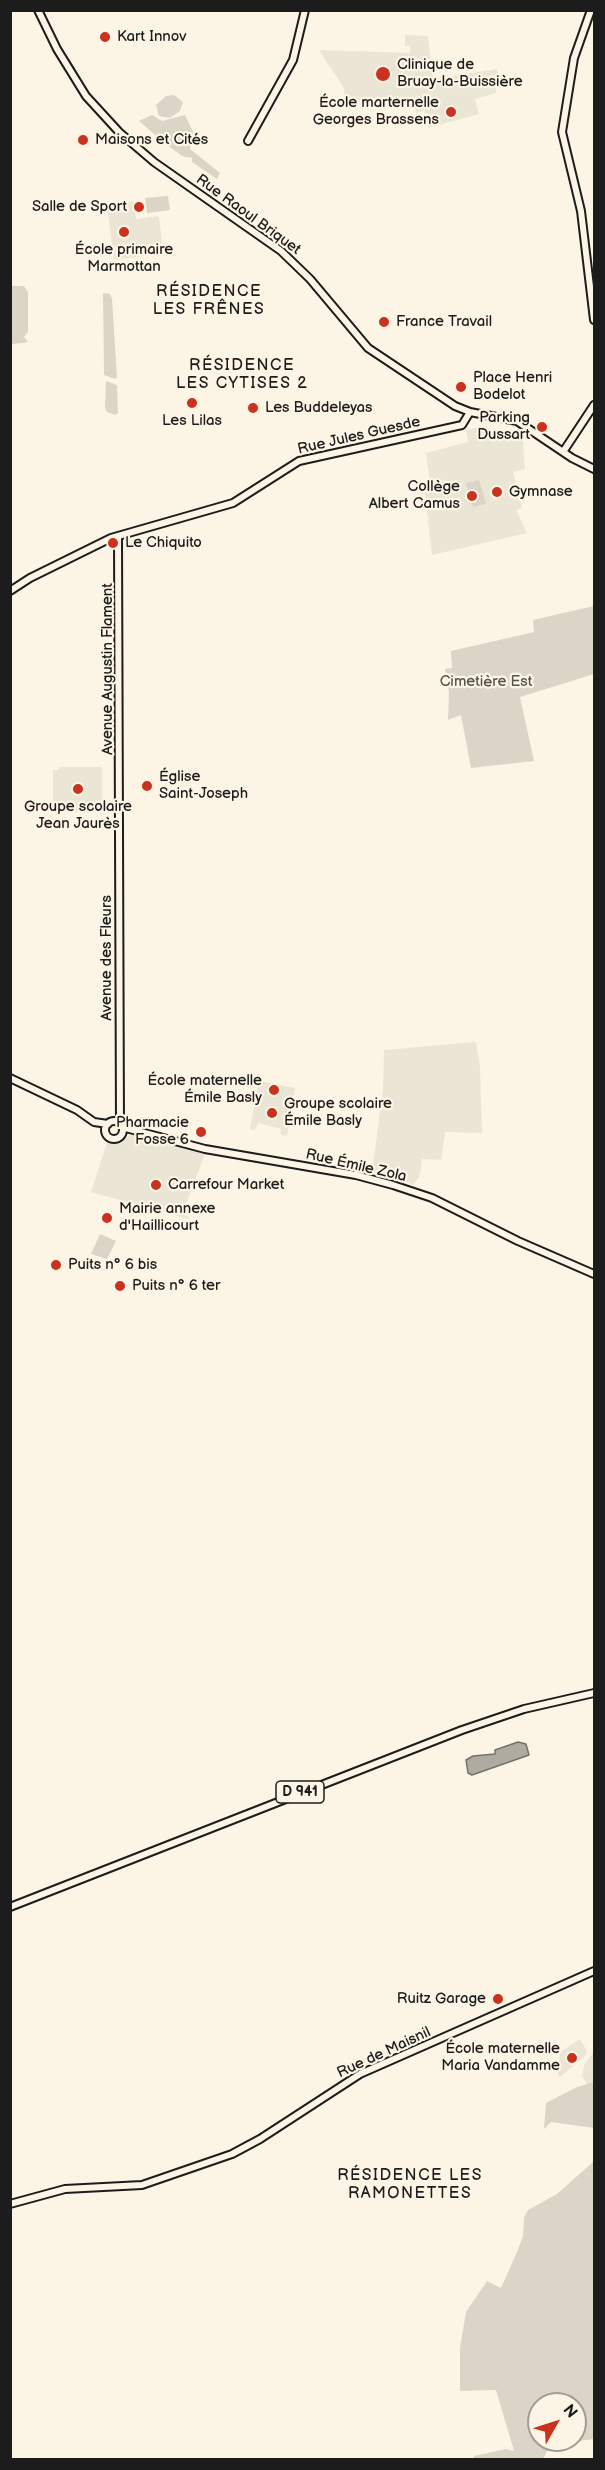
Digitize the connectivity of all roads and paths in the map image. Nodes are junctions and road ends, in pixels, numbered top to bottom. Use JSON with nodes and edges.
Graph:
{"nodes":[{"id":1,"x":38,"y":10,"type":"edge"},
{"id":2,"x":305,"y":10,"type":"edge"},
{"id":3,"x":591,"y":10,"type":"edge"},
{"id":4,"x":248,"y":141,"type":"dead end"},
{"id":5,"x":594,"y":320,"type":"edge"},
{"id":6,"x":594,"y":405,"type":"edge"},
{"id":7,"x":470,"y":412,"type":"junction"},
{"id":8,"x":563,"y":452,"type":"junction"},
{"id":9,"x":594,"y":469,"type":"edge"},
{"id":10,"x":118,"y":536,"type":"junction"},
{"id":11,"x":10,"y":591,"type":"edge"},
{"id":12,"x":120,"y":801,"type":"joint"},
{"id":13,"x":10,"y":1077,"type":"edge"},
{"id":14,"x":84,"y":1116,"type":"junction"},
{"id":15,"x":108,"y":1124,"type":"junction"},
{"id":16,"x":120,"y":1126,"type":"junction"},
{"id":17,"x":106,"y":1132,"type":"junction"},
{"id":18,"x":594,"y":1274,"type":"edge"},
{"id":19,"x":594,"y":1693,"type":"edge"},
{"id":20,"x":10,"y":1907,"type":"edge"},
{"id":21,"x":594,"y":1971,"type":"edge"},
{"id":22,"x":10,"y":2204,"type":"edge"}],
"edges":[{"from":1,"to":7,"type":"street","name":"Rue Raoul Briquet"},
{"from":2,"to":4,"type":"street"},
{"from":3,"to":5,"type":"street"},
{"from":6,"to":8,"type":"street"},
{"from":7,"to":8,"type":"street","name":"Rue Raoul Briquet"},
{"from":7,"to":10,"type":"street","name":"Rue Jules Guesde"},
{"from":8,"to":9,"type":"street","name":"Rue Raoul Briquet"},
{"from":10,"to":11,"type":"street","name":"Rue Jules Guesde"},
{"from":10,"to":12,"type":"street","name":"Avenue Augustin Flament"},
{"from":12,"to":16,"type":"street","name":"Avenue des Fleurs"},
{"from":13,"to":14,"type":"street"},
{"from":14,"to":15,"type":"street"},
{"from":14,"to":17,"type":"street"},
{"from":15,"to":16,"type":"street","name":"Rue Émile Zola"},
{"from":15,"to":17,"type":"street"},
{"from":16,"to":17,"type":"street"},
{"from":16,"to":18,"type":"street","name":"Rue Émile Zola"},
{"from":19,"to":20,"type":"street","number":"D 941"},
{"from":21,"to":22,"type":"street","name":"Rue de Maisnil"}]}
